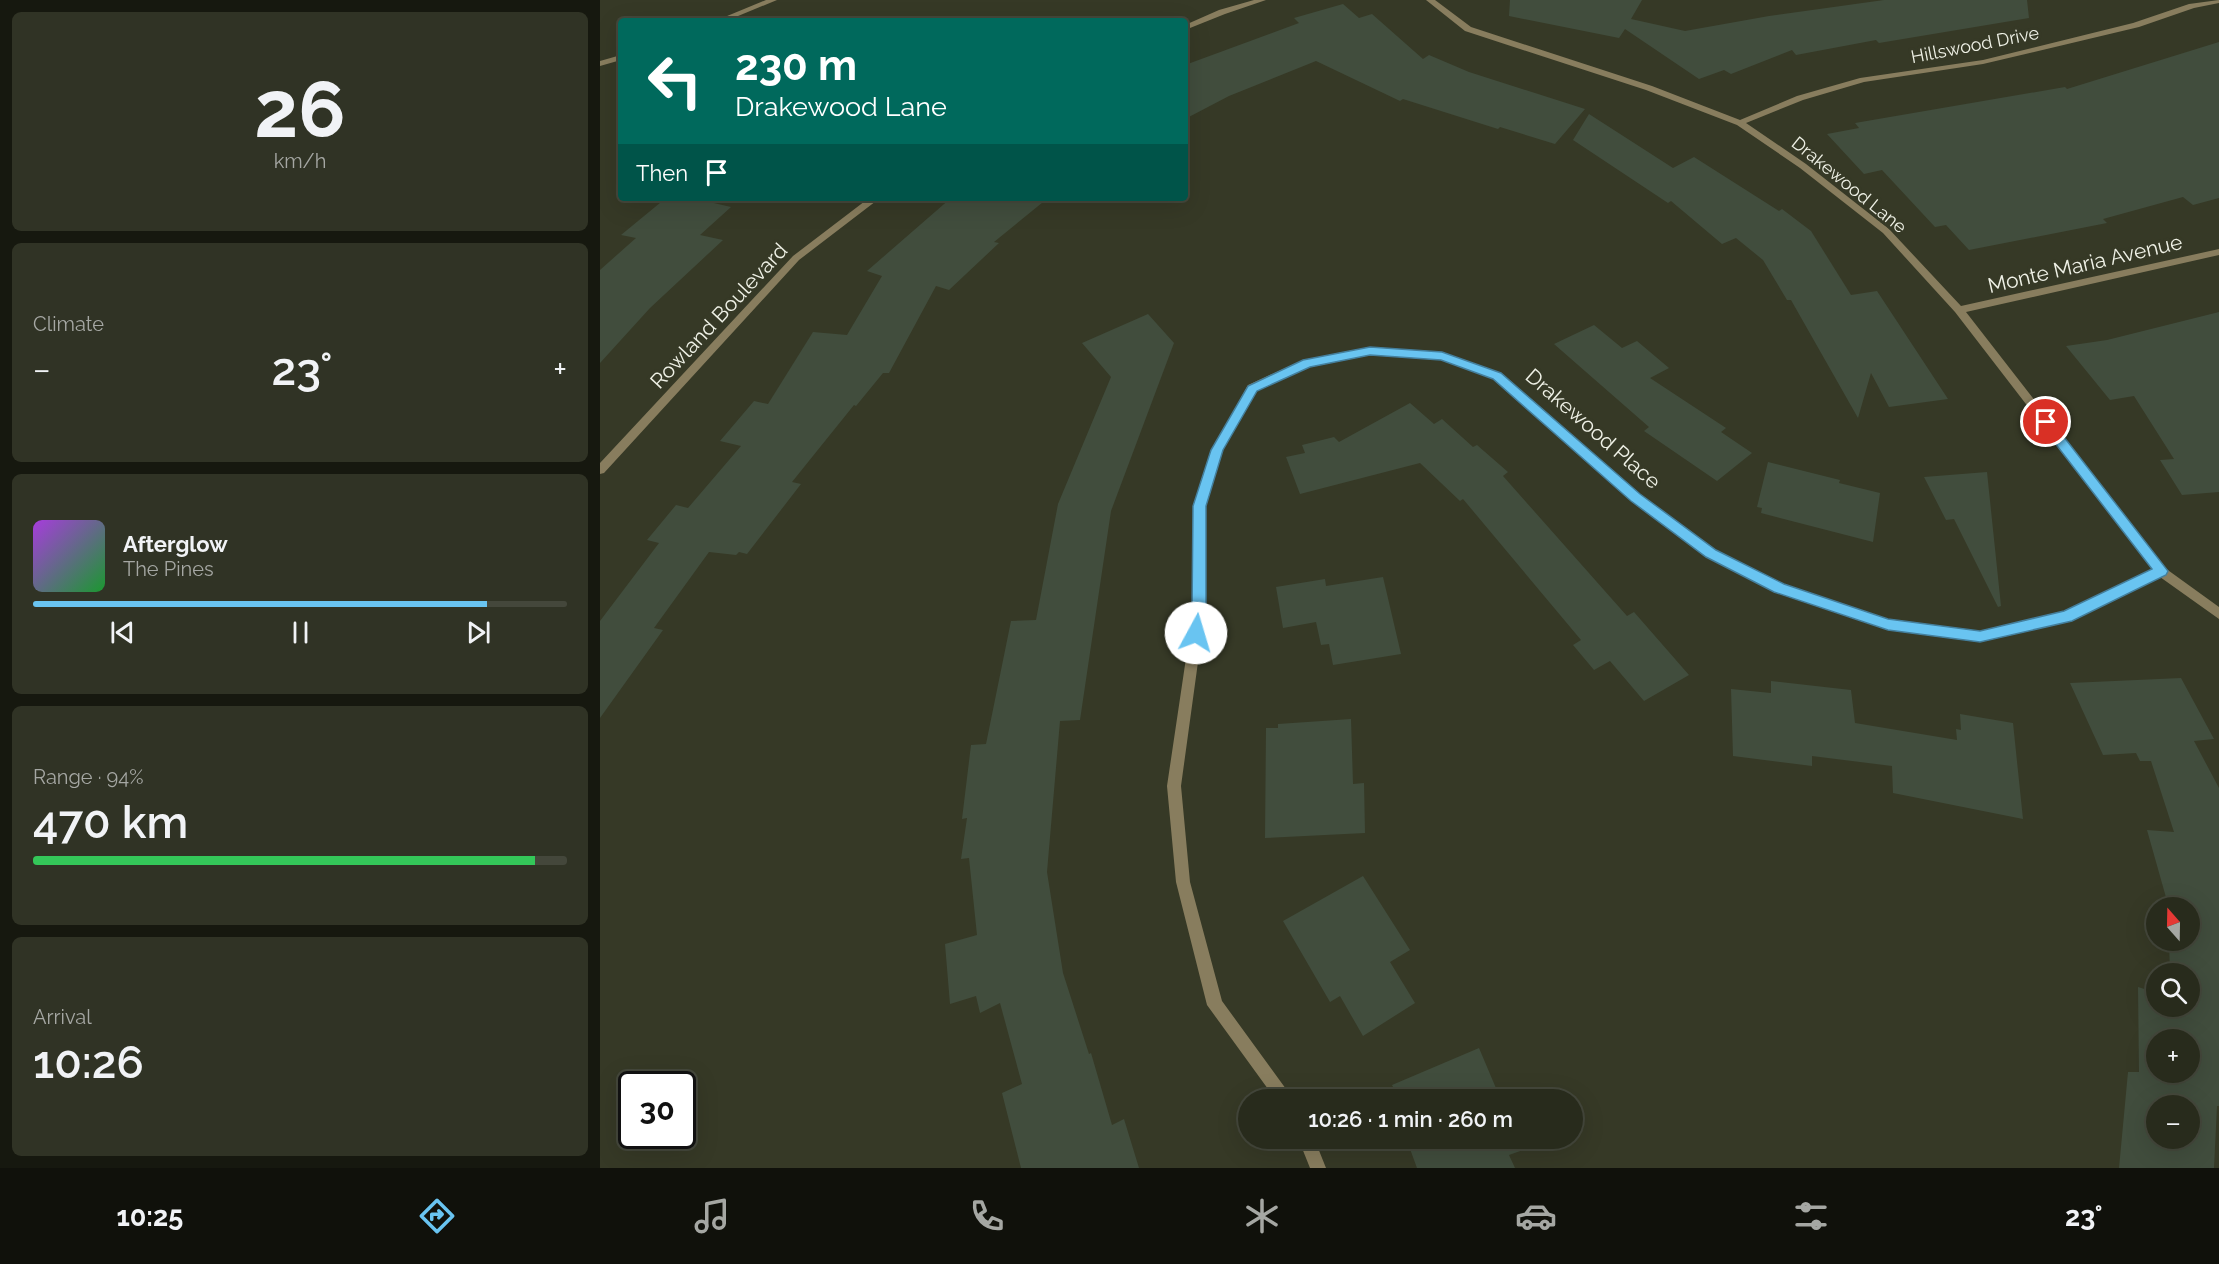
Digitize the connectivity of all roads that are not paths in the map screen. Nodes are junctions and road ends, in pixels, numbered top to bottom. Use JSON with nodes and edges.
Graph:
{"nodes":[{"id":1,"x":773,"y":0,"type":"edge"},
{"id":2,"x":1262,"y":0,"type":"edge"},
{"id":3,"x":1430,"y":0,"type":"edge"},
{"id":4,"x":2219,"y":2,"type":"edge"},
{"id":5,"x":727,"y":18,"type":"edge"},
{"id":6,"x":1188,"y":26,"type":"edge"},
{"id":7,"x":618,"y":58,"type":"edge"},
{"id":8,"x":600,"y":64,"type":"edge"},
{"id":9,"x":1740,"y":123,"type":"junction"},
{"id":10,"x":871,"y":201,"type":"edge"},
{"id":11,"x":2219,"y":252,"type":"edge"},
{"id":12,"x":1959,"y":310,"type":"junction"},
{"id":13,"x":600,"y":470,"type":"edge"},
{"id":14,"x":2161,"y":571,"type":"junction"},
{"id":15,"x":2219,"y":614,"type":"edge"},
{"id":16,"x":1278,"y":1089,"type":"edge"},
{"id":17,"x":1310,"y":1149,"type":"edge"},
{"id":18,"x":1318,"y":1168,"type":"edge"}],
"edges":[{"from":1,"to":5,"type":"street"},
{"from":2,"to":6,"type":"street"},
{"from":3,"to":9,"type":"street","name":"Drakewood Lane"},
{"from":4,"to":9,"type":"street","name":"Hillswood Drive"},
{"from":7,"to":8,"type":"street"},
{"from":9,"to":12,"type":"street","name":"Drakewood Lane"},
{"from":10,"to":13,"type":"street","name":"Rowland Boulevard"},
{"from":11,"to":12,"type":"street","name":"Monte Maria Avenue"},
{"from":12,"to":14,"type":"street","name":"Drakewood Lane"},
{"from":14,"to":15,"type":"street","name":"Drakewood Lane"},
{"from":14,"to":16,"type":"street","name":"Drakewood Place"},
{"from":17,"to":18,"type":"street"}]}
